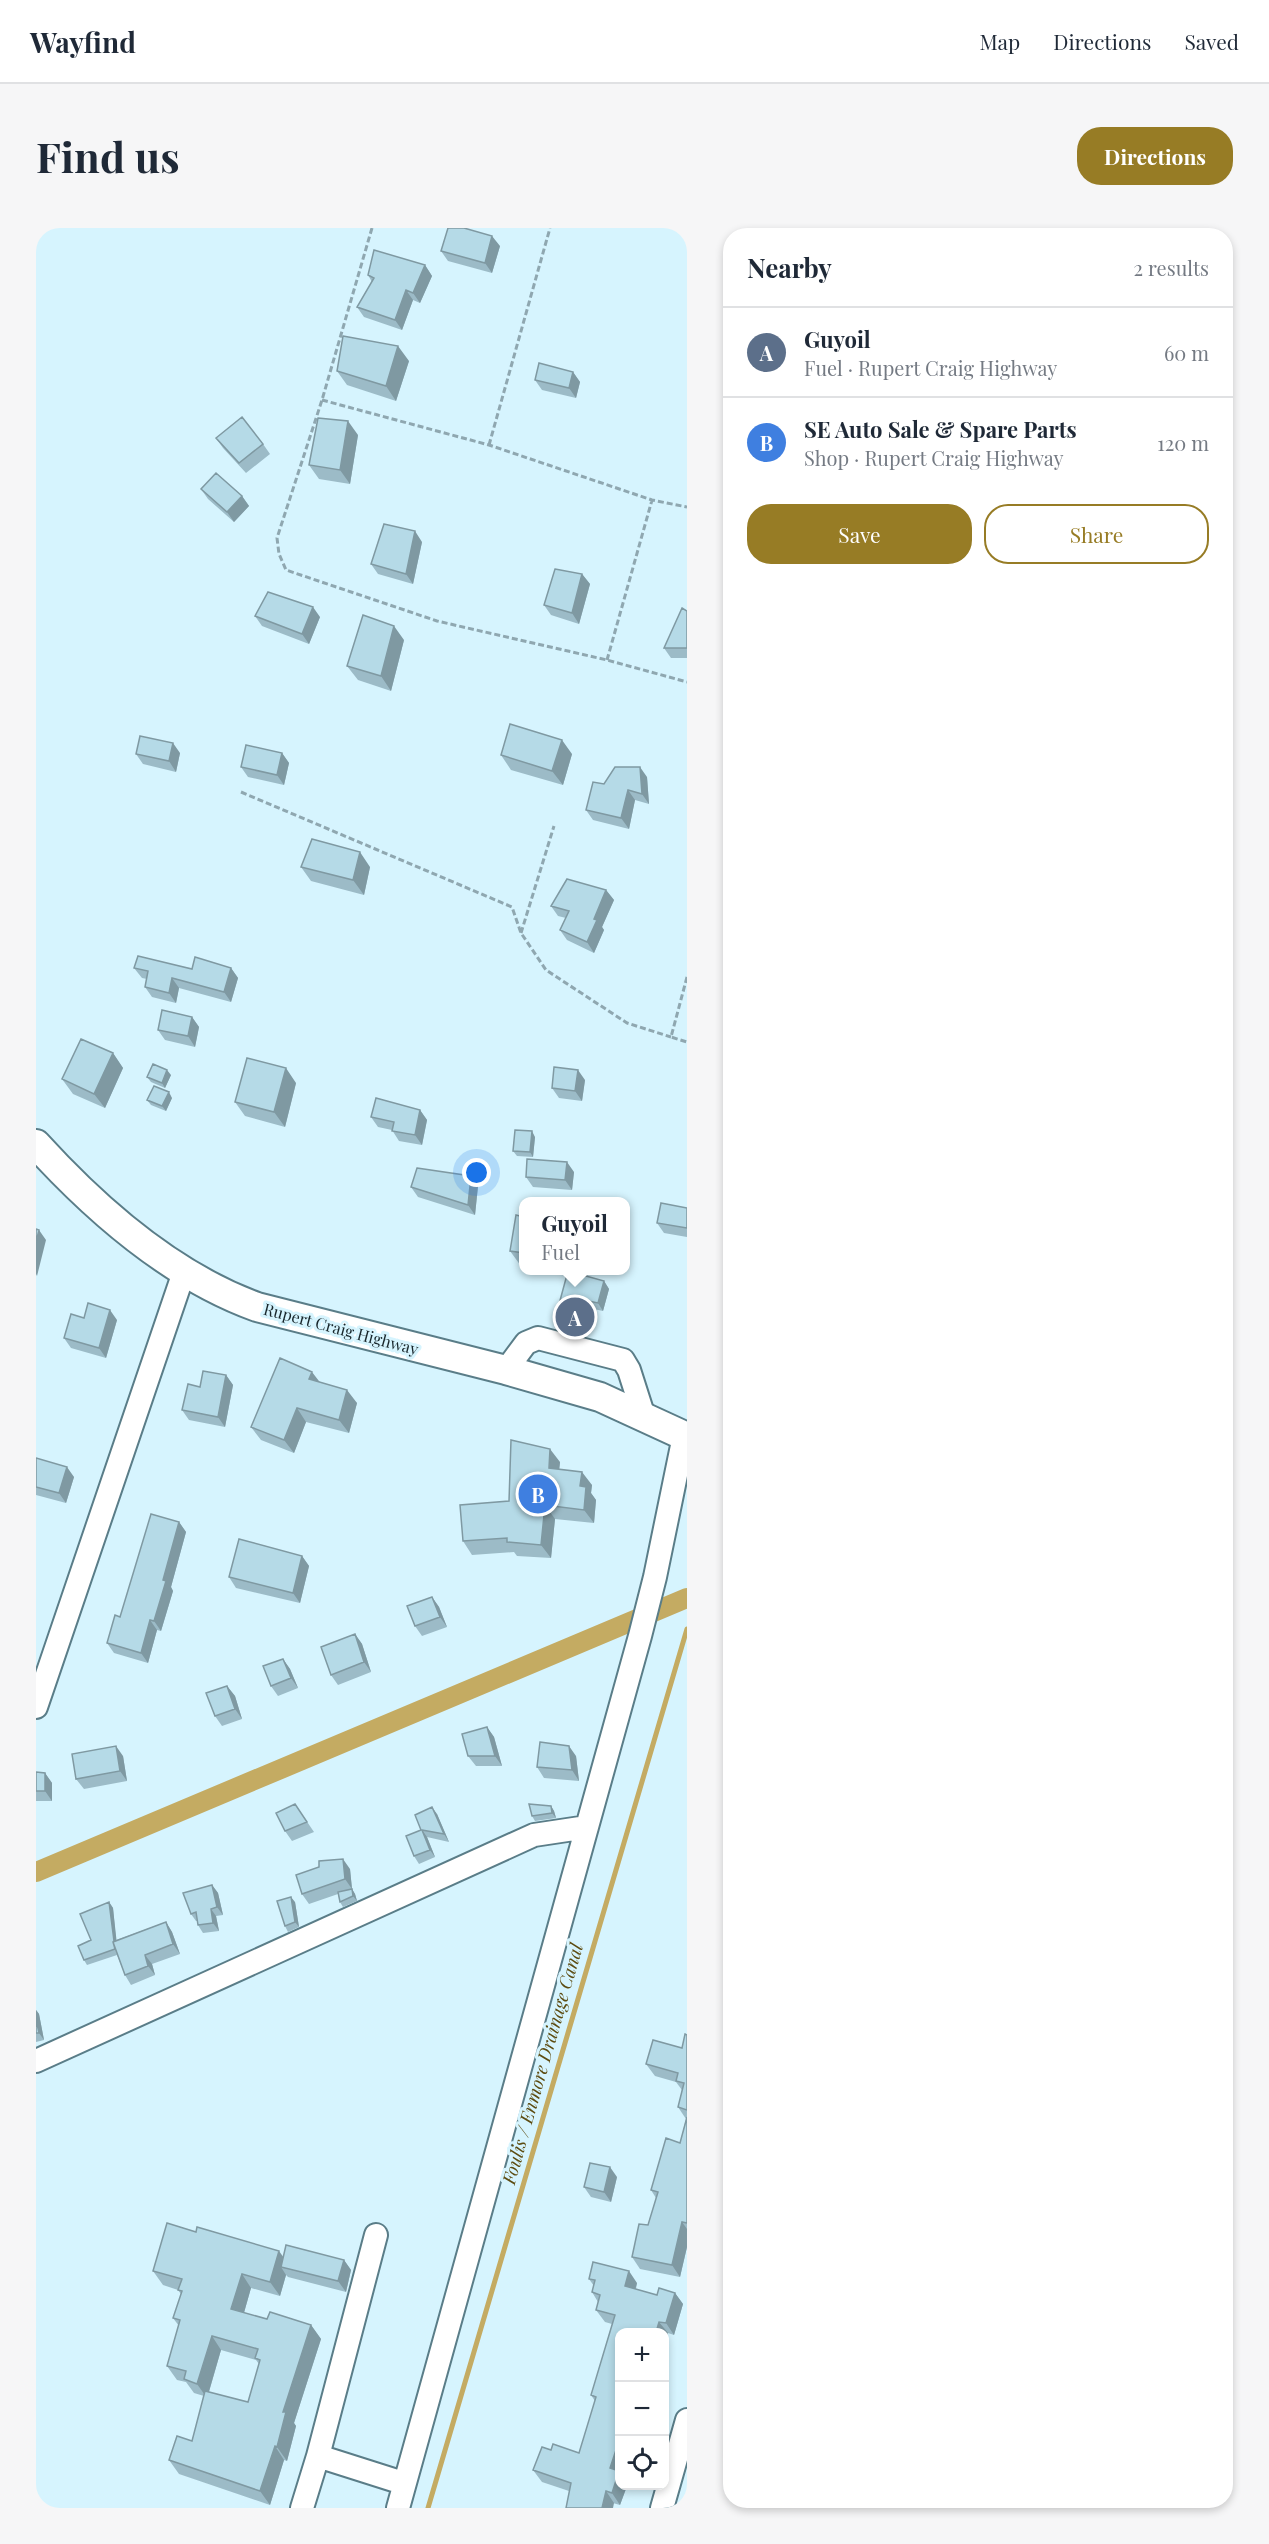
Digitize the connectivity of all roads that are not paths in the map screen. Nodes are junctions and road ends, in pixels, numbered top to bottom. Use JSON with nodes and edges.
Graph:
{"nodes":[{"id":1,"x":36,"y":1143,"type":"edge"},
{"id":2,"x":184,"y":1272,"type":"junction"},
{"id":3,"x":506,"y":1370,"type":"junction"},
{"id":4,"x":644,"y":1417,"type":"junction"},
{"id":5,"x":686,"y":1437,"type":"edge"},
{"id":6,"x":36,"y":1707,"type":"edge"},
{"id":7,"x":587,"y":1827,"type":"junction"},
{"id":8,"x":36,"y":2061,"type":"edge"},
{"id":9,"x":376,"y":2235,"type":"dead end"},
{"id":10,"x":687,"y":2420,"type":"edge"},
{"id":11,"x":318,"y":2456,"type":"junction"},
{"id":12,"x":404,"y":2483,"type":"junction"},
{"id":13,"x":302,"y":2508,"type":"edge"},
{"id":14,"x":398,"y":2508,"type":"edge"},
{"id":15,"x":662,"y":2508,"type":"edge"}],
"edges":[{"from":1,"to":2,"type":"main road","name":"Rupert Craig Highway"},
{"from":2,"to":3,"type":"main road","name":"Rupert Craig Highway"},
{"from":2,"to":6,"type":"street"},
{"from":3,"to":4,"type":"main road","name":"Rupert Craig Highway"},
{"from":3,"to":4,"type":"street"},
{"from":4,"to":5,"type":"main road","name":"Rupert Craig Highway"},
{"from":5,"to":7,"type":"street"},
{"from":7,"to":8,"type":"street"},
{"from":7,"to":12,"type":"street"},
{"from":9,"to":11,"type":"street"},
{"from":10,"to":15,"type":"street"},
{"from":11,"to":12,"type":"street"},
{"from":11,"to":13,"type":"street"},
{"from":12,"to":14,"type":"street"}]}
